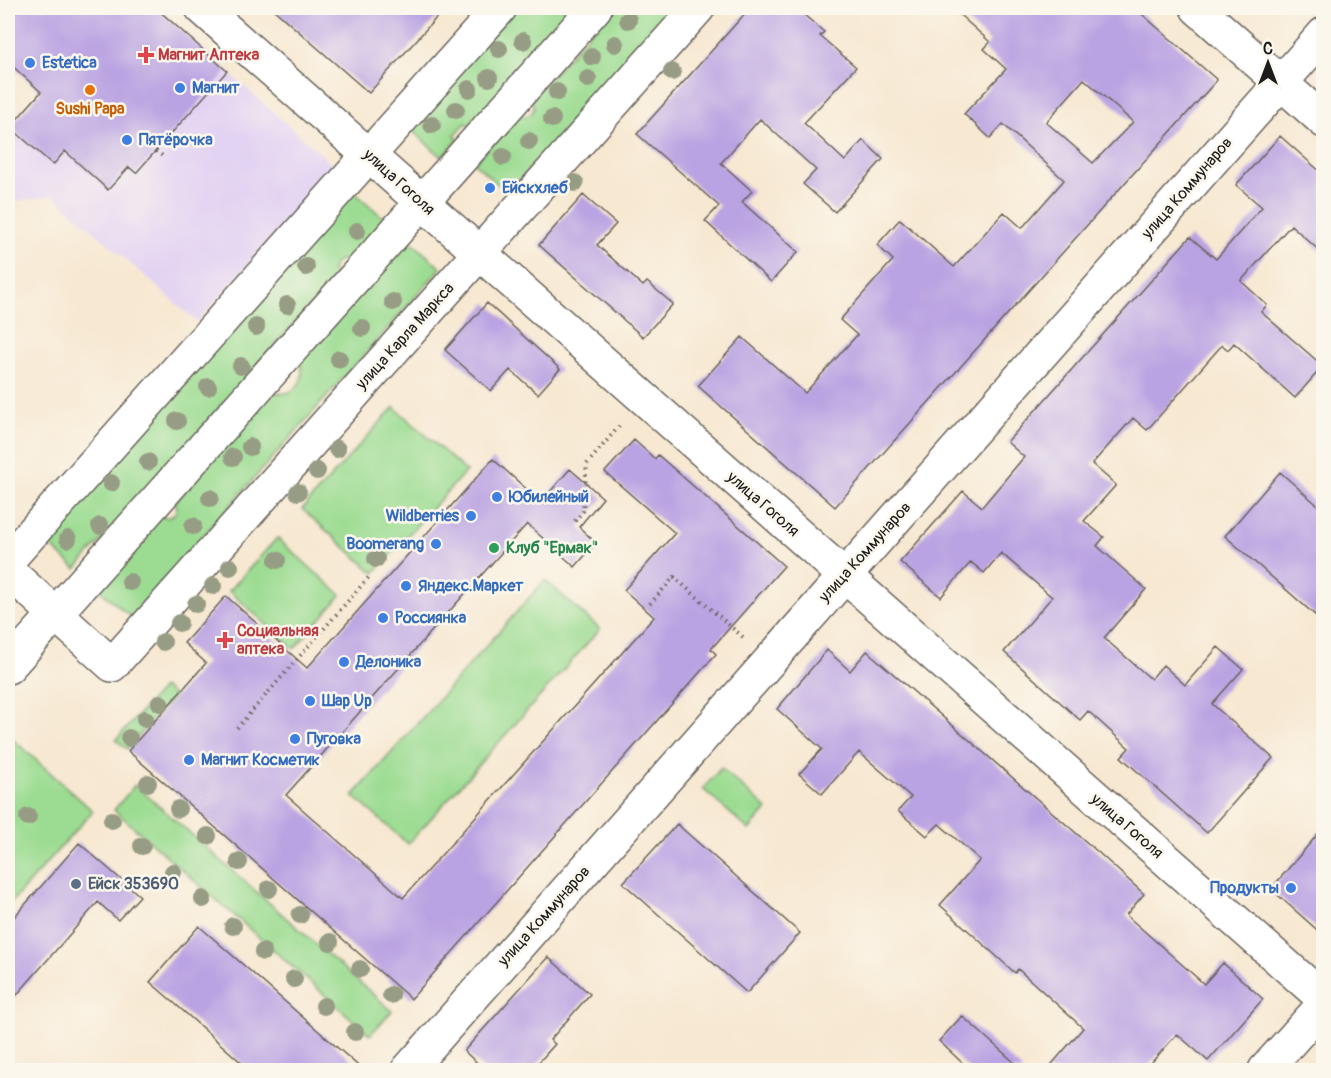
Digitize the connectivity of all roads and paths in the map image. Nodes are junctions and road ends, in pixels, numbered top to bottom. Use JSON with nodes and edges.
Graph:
{"nodes":[{"id":1,"x":202,"y":8,"type":"edge"},
{"id":2,"x":500,"y":8,"type":"edge"},
{"id":3,"x":595,"y":8,"type":"edge"},
{"id":4,"x":698,"y":8,"type":"edge"},
{"id":5,"x":1197,"y":8,"type":"edge"},
{"id":6,"x":1323,"y":34,"type":"edge"},
{"id":7,"x":1280,"y":83,"type":"junction"},
{"id":8,"x":1323,"y":121,"type":"edge"},
{"id":9,"x":156,"y":151,"type":"dead end"},
{"id":10,"x":369,"y":155,"type":"junction"},
{"id":11,"x":164,"y":157,"type":"dead end"},
{"id":12,"x":422,"y":202,"type":"junction"},
{"id":13,"x":479,"y":253,"type":"junction"},
{"id":14,"x":644,"y":398,"type":"junction"},
{"id":15,"x":575,"y":521,"type":"dead end"},
{"id":16,"x":8,"y":560,"type":"edge"},
{"id":17,"x":8,"y":571,"type":"edge"},
{"id":18,"x":844,"y":576,"type":"junction"},
{"id":19,"x":369,"y":577,"type":"dead end"},
{"id":20,"x":650,"y":604,"type":"dead end"},
{"id":21,"x":55,"y":614,"type":"junction"},
{"id":22,"x":770,"y":661,"type":"junction"},
{"id":23,"x":8,"y":667,"type":"edge"},
{"id":24,"x":237,"y":728,"type":"dead end"},
{"id":25,"x":1323,"y":999,"type":"edge"},
{"id":26,"x":1323,"y":1004,"type":"edge"},
{"id":27,"x":417,"y":1067,"type":"edge"},
{"id":28,"x":1265,"y":1071,"type":"edge"}],
"edges":[{"from":1,"to":10,"type":"street","name":"улица Гоголя"},
{"from":2,"to":10,"type":"street"},
{"from":3,"to":12,"type":"street"},
{"from":4,"to":13,"type":"street","name":"улица Карла Маркса"},
{"from":5,"to":7,"type":"street"},
{"from":6,"to":7,"type":"street","name":"улица Коммунаров"},
{"from":7,"to":8,"type":"street"},
{"from":7,"to":18,"type":"street","name":"улица Коммунаров"},
{"from":9,"to":11,"type":"path"},
{"from":10,"to":12,"type":"street","name":"улица Гоголя"},
{"from":10,"to":16,"type":"street"},
{"from":12,"to":13,"type":"street","name":"улица Гоголя"},
{"from":12,"to":21,"type":"street"},
{"from":13,"to":14,"type":"street","name":"улица Гоголя"},
{"from":13,"to":21,"type":"street","name":"улица Карла Маркса"},
{"from":14,"to":15,"type":"path"},
{"from":14,"to":18,"type":"street","name":"улица Гоголя"},
{"from":17,"to":21,"type":"street"},
{"from":18,"to":22,"type":"street","name":"улица Коммунаров"},
{"from":18,"to":25,"type":"street","name":"улица Гоголя"},
{"from":19,"to":24,"type":"path"},
{"from":20,"to":22,"type":"path"},
{"from":21,"to":23,"type":"street"},
{"from":22,"to":27,"type":"street","name":"улица Коммунаров"},
{"from":26,"to":28,"type":"street"}]}
